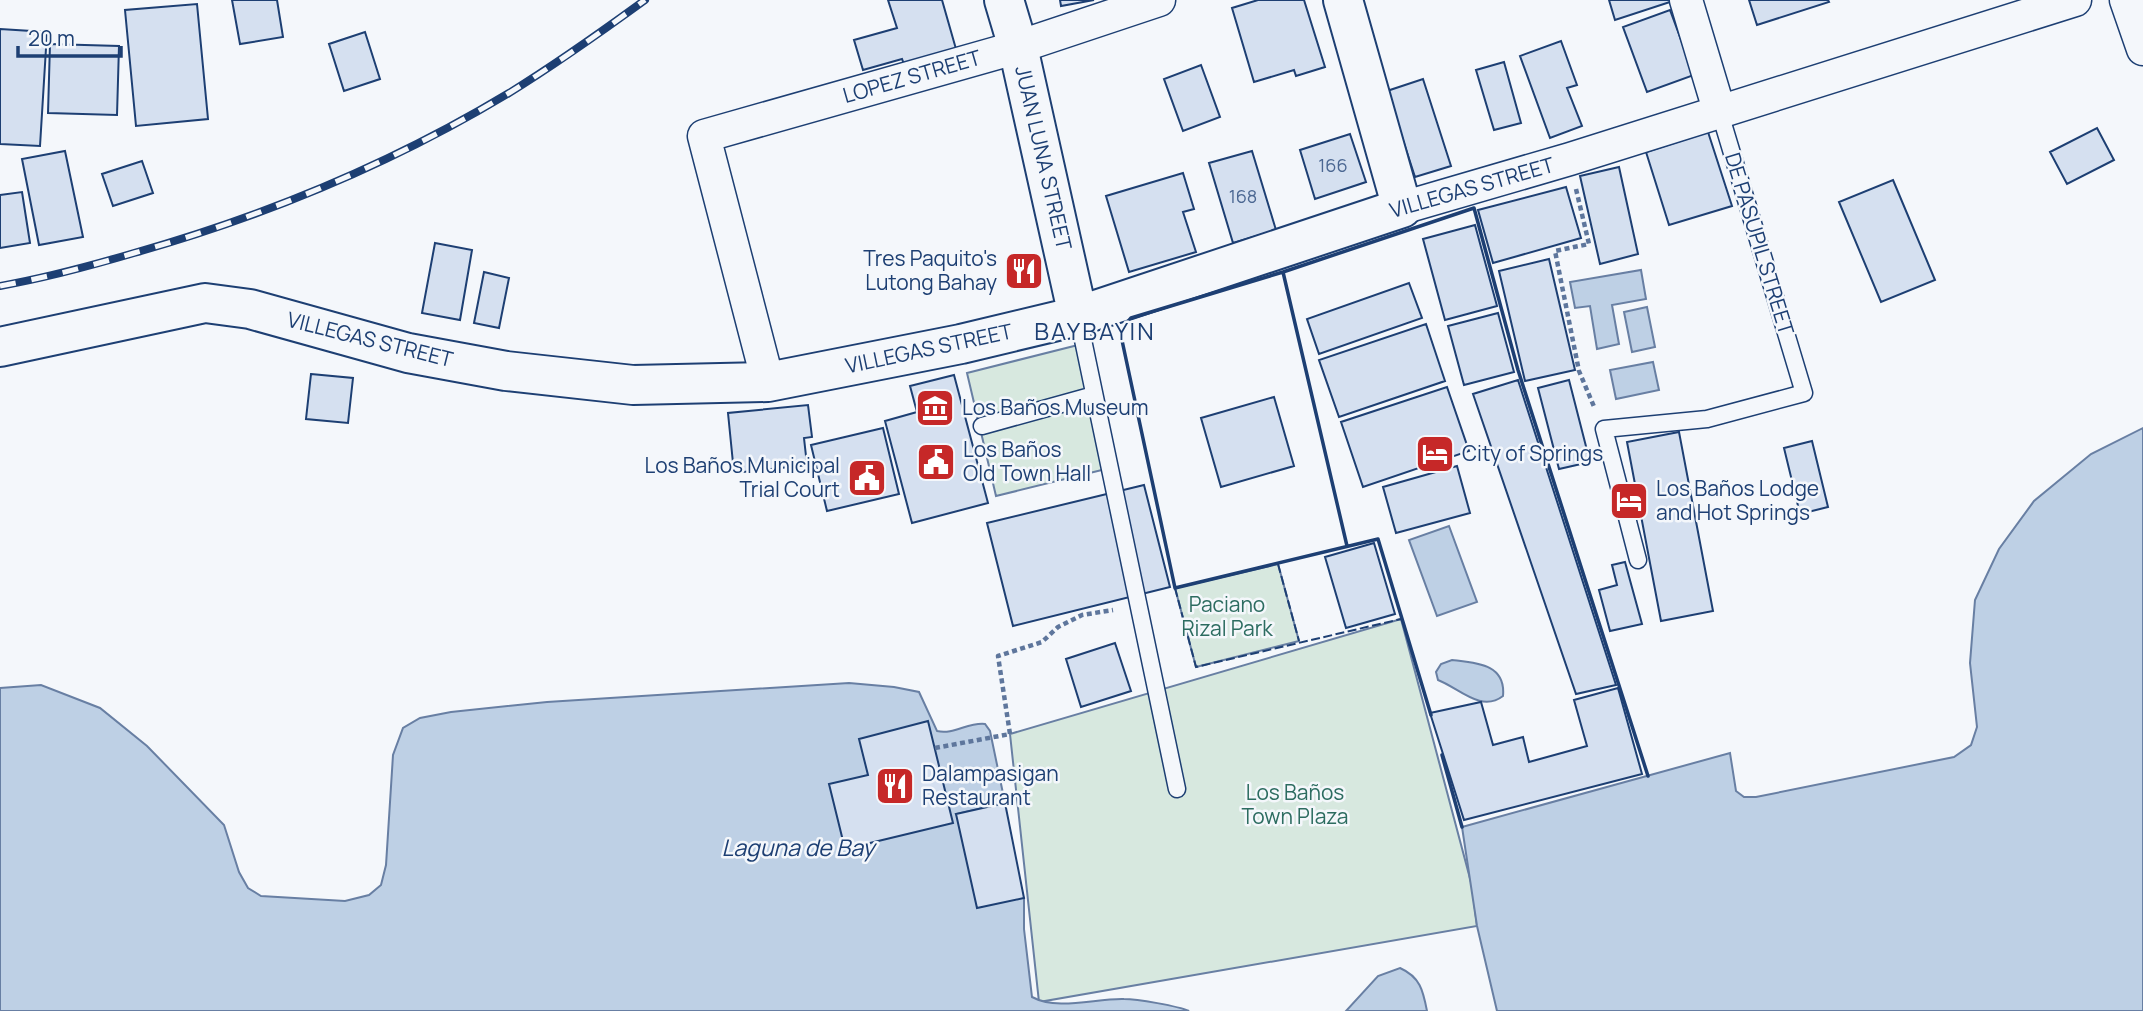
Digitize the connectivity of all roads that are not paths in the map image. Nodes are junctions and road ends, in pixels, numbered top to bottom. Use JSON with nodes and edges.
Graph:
{"nodes":[{"id":1,"x":1004,"y":0,"type":"edge"},
{"id":2,"x":1159,"y":0,"type":"edge"},
{"id":3,"x":1343,"y":0,"type":"edge"},
{"id":4,"x":1686,"y":0,"type":"edge"},
{"id":5,"x":2075,"y":0,"type":"edge"},
{"id":6,"x":2126,"y":0,"type":"edge"},
{"id":7,"x":1018,"y":47,"type":"junction"},
{"id":8,"x":2143,"y":49,"type":"edge"},
{"id":9,"x":1719,"y":110,"type":"junction"},
{"id":10,"x":1402,"y":208,"type":"junction"},
{"id":11,"x":1077,"y":316,"type":"junction"},
{"id":12,"x":0,"y":347,"type":"edge"},
{"id":13,"x":768,"y":382,"type":"junction"},
{"id":14,"x":1094,"y":395,"type":"junction"},
{"id":15,"x":982,"y":426,"type":"dead end"},
{"id":16,"x":1638,"y":560,"type":"dead end"},
{"id":17,"x":1177,"y":789,"type":"dead end"}],
"edges":[{"from":1,"to":7,"type":"street","name":"JUAN LUNA STREET"},
{"from":2,"to":7,"type":"street","name":"LOPEZ STREET"},
{"from":3,"to":10,"type":"street"},
{"from":4,"to":9,"type":"street","name":"DE PASUPIL STREET"},
{"from":5,"to":9,"type":"street","name":"VILLEGAS STREET"},
{"from":6,"to":8,"type":"street"},
{"from":7,"to":11,"type":"street","name":"JUAN LUNA STREET"},
{"from":7,"to":13,"type":"street","name":"LOPEZ STREET"},
{"from":9,"to":10,"type":"street","name":"VILLEGAS STREET"},
{"from":9,"to":16,"type":"lane","name":"DE PASUPIL STREET"},
{"from":10,"to":11,"type":"street","name":"VILLEGAS STREET"},
{"from":11,"to":13,"type":"street","name":"VILLEGAS STREET"},
{"from":11,"to":14,"type":"lane"},
{"from":12,"to":13,"type":"street","name":"VILLEGAS STREET"},
{"from":14,"to":15,"type":"lane"},
{"from":14,"to":17,"type":"lane"}]}
